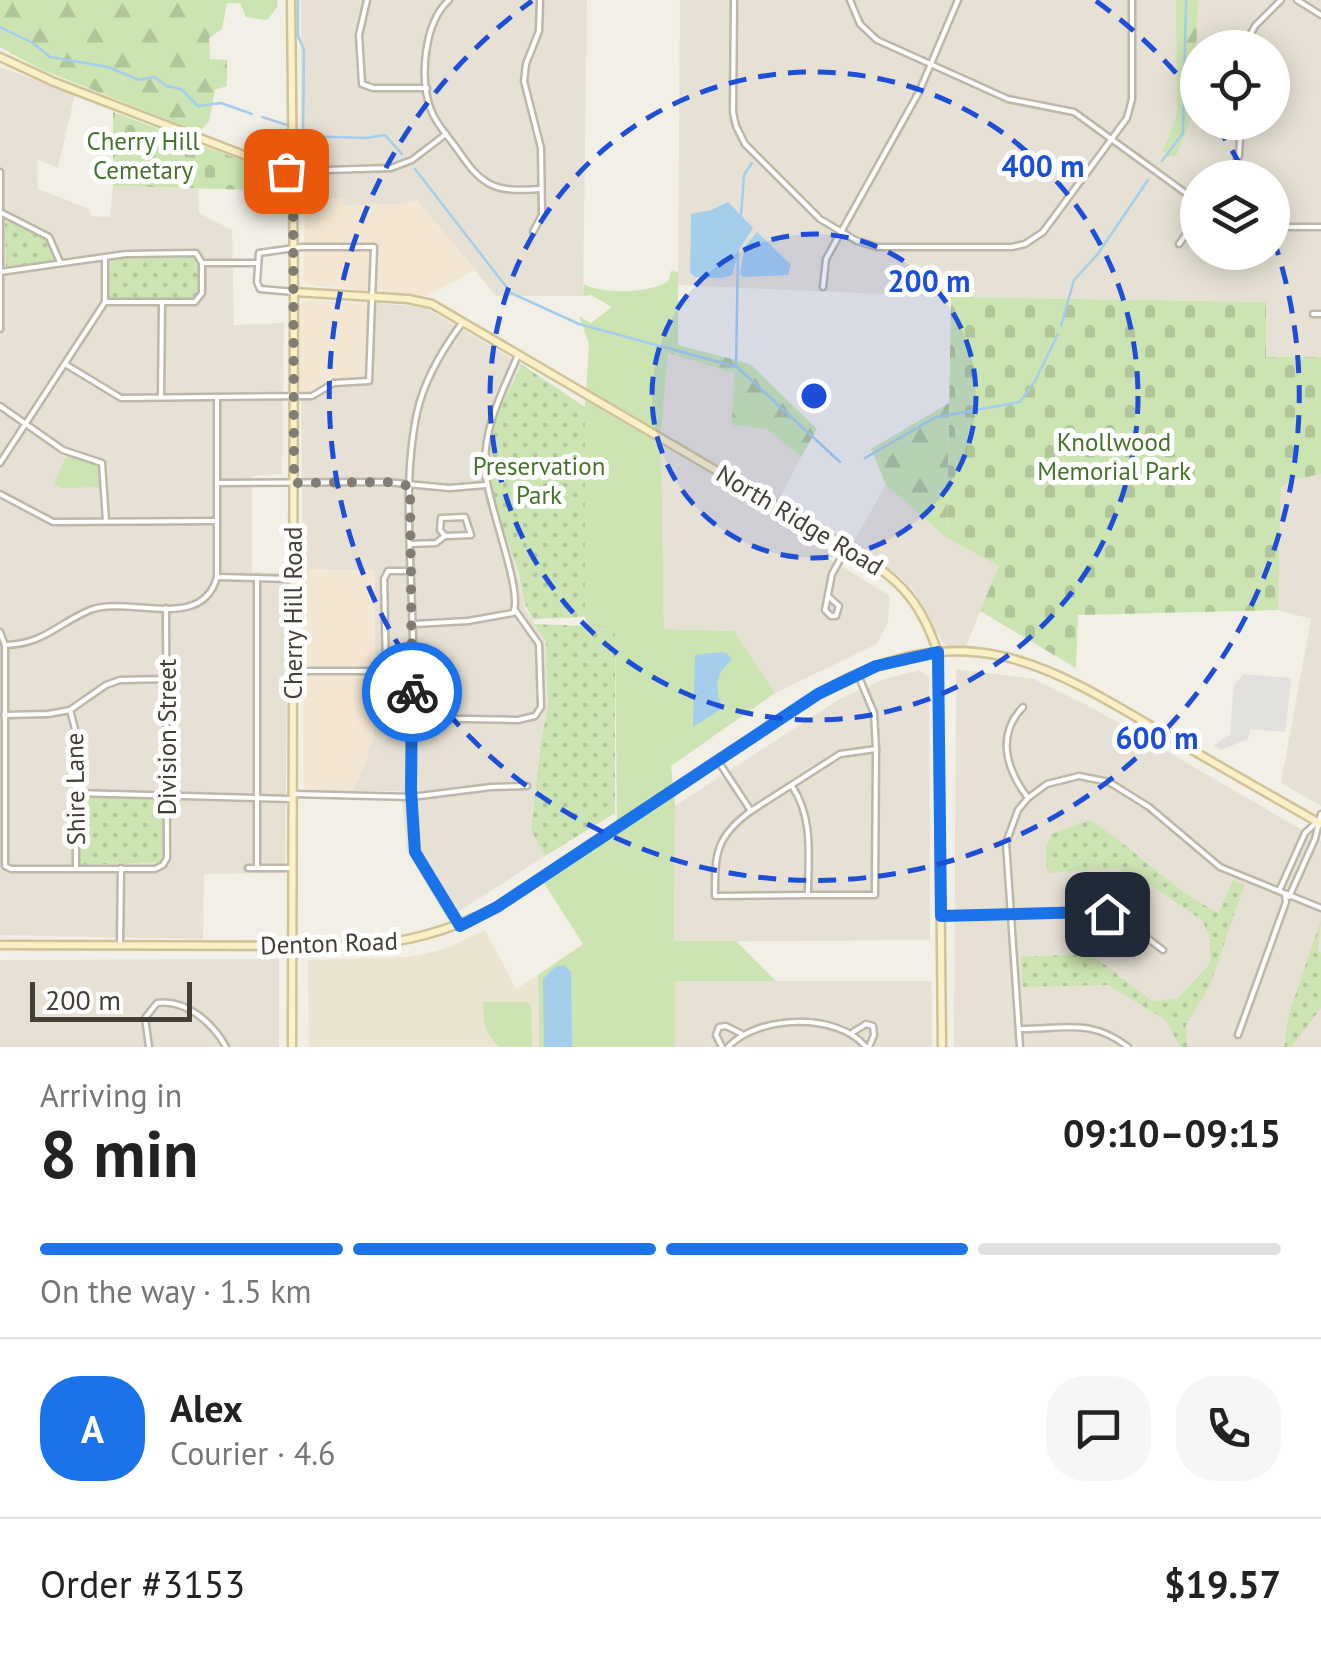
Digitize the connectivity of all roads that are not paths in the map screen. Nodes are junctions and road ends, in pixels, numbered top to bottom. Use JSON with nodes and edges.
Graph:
{"nodes":[{"id":1,"x":291,"y":0,"type":"edge"},
{"id":2,"x":367,"y":0,"type":"edge"},
{"id":3,"x":449,"y":0,"type":"edge"},
{"id":4,"x":540,"y":0,"type":"edge"},
{"id":5,"x":734,"y":0,"type":"edge"},
{"id":6,"x":850,"y":0,"type":"edge"},
{"id":7,"x":958,"y":0,"type":"edge"},
{"id":8,"x":1132,"y":0,"type":"edge"},
{"id":9,"x":1282,"y":0,"type":"edge"},
{"id":10,"x":1297,"y":0,"type":"edge"},
{"id":11,"x":1321,"y":16,"type":"edge"},
{"id":12,"x":1253,"y":30,"type":"edge"},
{"id":13,"x":0,"y":57,"type":"edge"},
{"id":14,"x":932,"y":65,"type":"junction"},
{"id":15,"x":427,"y":88,"type":"junction"},
{"id":16,"x":446,"y":134,"type":"junction"},
{"id":17,"x":1112,"y":139,"type":"junction"},
{"id":18,"x":293,"y":170,"type":"junction"},
{"id":19,"x":0,"y":172,"type":"edge"},
{"id":20,"x":1180,"y":189,"type":"edge"},
{"id":21,"x":542,"y":190,"type":"junction"},
{"id":22,"x":2,"y":214,"type":"junction"},
{"id":23,"x":1290,"y":227,"type":"edge"},
{"id":24,"x":1321,"y":227,"type":"edge"},
{"id":25,"x":534,"y":232,"type":"dead end"},
{"id":26,"x":840,"y":233,"type":"junction"},
{"id":27,"x":294,"y":248,"type":"junction"},
{"id":28,"x":105,"y":259,"type":"junction"},
{"id":29,"x":202,"y":263,"type":"junction"},
{"id":30,"x":257,"y":263,"type":"junction"},
{"id":31,"x":60,"y":264,"type":"junction"},
{"id":32,"x":1,"y":272,"type":"edge"},
{"id":33,"x":823,"y":287,"type":"dead end"},
{"id":34,"x":294,"y":292,"type":"junction"},
{"id":35,"x":372,"y":298,"type":"junction"},
{"id":36,"x":105,"y":302,"type":"junction"},
{"id":37,"x":162,"y":302,"type":"junction"},
{"id":38,"x":1313,"y":314,"type":"dead end"},
{"id":39,"x":1321,"y":314,"type":"edge"},
{"id":40,"x":462,"y":322,"type":"junction"},
{"id":41,"x":0,"y":328,"type":"edge"},
{"id":42,"x":518,"y":355,"type":"junction"},
{"id":43,"x":65,"y":364,"type":"junction"},
{"id":44,"x":293,"y":396,"type":"junction"},
{"id":45,"x":217,"y":397,"type":"junction"},
{"id":46,"x":161,"y":398,"type":"junction"},
{"id":47,"x":0,"y":406,"type":"edge"},
{"id":48,"x":25,"y":425,"type":"junction"},
{"id":49,"x":0,"y":463,"type":"edge"},
{"id":50,"x":217,"y":483,"type":"junction"},
{"id":51,"x":294,"y":483,"type":"junction"},
{"id":52,"x":486,"y":485,"type":"junction"},
{"id":53,"x":410,"y":486,"type":"junction"},
{"id":54,"x":0,"y":494,"type":"edge"},
{"id":55,"x":106,"y":521,"type":"junction"},
{"id":56,"x":217,"y":521,"type":"junction"},
{"id":57,"x":445,"y":536,"type":"junction"},
{"id":58,"x":411,"y":544,"type":"junction"},
{"id":59,"x":847,"y":547,"type":"junction"},
{"id":60,"x":412,"y":570,"type":"junction"},
{"id":61,"x":217,"y":577,"type":"junction"},
{"id":62,"x":257,"y":578,"type":"junction"},
{"id":63,"x":293,"y":579,"type":"junction"},
{"id":64,"x":829,"y":597,"type":"dead end"},
{"id":65,"x":166,"y":608,"type":"junction"},
{"id":66,"x":515,"y":610,"type":"junction"},
{"id":67,"x":414,"y":624,"type":"junction"},
{"id":68,"x":0,"y":632,"type":"edge"},
{"id":69,"x":4,"y":645,"type":"junction"},
{"id":70,"x":938,"y":652,"type":"junction"},
{"id":71,"x":292,"y":671,"type":"junction"},
{"id":72,"x":386,"y":671,"type":"junction"},
{"id":73,"x":413,"y":671,"type":"junction"},
{"id":74,"x":857,"y":674,"type":"junction"},
{"id":75,"x":167,"y":679,"type":"junction"},
{"id":76,"x":1023,"y":706,"type":"dead end"},
{"id":77,"x":70,"y":710,"type":"junction"},
{"id":78,"x":4,"y":715,"type":"junction"},
{"id":79,"x":412,"y":718,"type":"junction"},
{"id":80,"x":876,"y":748,"type":"junction"},
{"id":81,"x":718,"y":761,"type":"junction"},
{"id":82,"x":527,"y":786,"type":"dead end"},
{"id":83,"x":792,"y":786,"type":"junction"},
{"id":84,"x":76,"y":793,"type":"junction"},
{"id":85,"x":292,"y":796,"type":"junction"},
{"id":86,"x":256,"y":797,"type":"junction"},
{"id":87,"x":411,"y":797,"type":"junction"},
{"id":88,"x":167,"y":798,"type":"junction"},
{"id":89,"x":1028,"y":798,"type":"junction"},
{"id":90,"x":751,"y":812,"type":"junction"},
{"id":91,"x":1321,"y":814,"type":"edge"},
{"id":92,"x":1319,"y":824,"type":"edge"},
{"id":93,"x":76,"y":868,"type":"junction"},
{"id":94,"x":120,"y":868,"type":"junction"},
{"id":95,"x":248,"y":868,"type":"dead end"},
{"id":96,"x":256,"y":868,"type":"junction"},
{"id":97,"x":292,"y":868,"type":"junction"},
{"id":98,"x":808,"y":895,"type":"junction"},
{"id":99,"x":1284,"y":895,"type":"junction"},
{"id":100,"x":1321,"y":908,"type":"edge"},
{"id":101,"x":941,"y":916,"type":"junction"},
{"id":102,"x":1010,"y":916,"type":"junction"},
{"id":103,"x":460,"y":926,"type":"junction"},
{"id":104,"x":292,"y":945,"type":"junction"},
{"id":105,"x":0,"y":946,"type":"edge"},
{"id":106,"x":120,"y":947,"type":"junction"},
{"id":107,"x":1162,"y":950,"type":"dead end"},
{"id":108,"x":1020,"y":1028,"type":"junction"},
{"id":109,"x":851,"y":1033,"type":"junction"},
{"id":110,"x":742,"y":1034,"type":"junction"},
{"id":111,"x":1238,"y":1035,"type":"dead end"},
{"id":112,"x":149,"y":1047,"type":"edge"},
{"id":113,"x":226,"y":1047,"type":"edge"},
{"id":114,"x":292,"y":1047,"type":"edge"},
{"id":115,"x":725,"y":1047,"type":"edge"},
{"id":116,"x":868,"y":1047,"type":"edge"},
{"id":117,"x":942,"y":1047,"type":"edge"},
{"id":118,"x":1020,"y":1047,"type":"edge"},
{"id":119,"x":1128,"y":1047,"type":"edge"}],
"edges":[{"from":1,"to":18,"type":"street","name":"Cherry Hill Road"},
{"from":2,"to":15,"type":"street"},
{"from":3,"to":15,"type":"street"},
{"from":4,"to":21,"type":"street"},
{"from":5,"to":26,"type":"street"},
{"from":6,"to":14,"type":"street"},
{"from":7,"to":14,"type":"street"},
{"from":8,"to":17,"type":"street"},
{"from":9,"to":12,"type":"street"},
{"from":10,"to":11,"type":"street"},
{"from":13,"to":18,"type":"street"},
{"from":14,"to":17,"type":"street"},
{"from":14,"to":26,"type":"street"},
{"from":15,"to":16,"type":"street"},
{"from":16,"to":18,"type":"street"},
{"from":16,"to":21,"type":"street"},
{"from":17,"to":20,"type":"street"},
{"from":17,"to":26,"type":"street"},
{"from":18,"to":27,"type":"street","name":"Cherry Hill Road"},
{"from":19,"to":22,"type":"street"},
{"from":21,"to":25,"type":"street"},
{"from":22,"to":31,"type":"street"},
{"from":22,"to":32,"type":"street"},
{"from":23,"to":24,"type":"street"},
{"from":26,"to":33,"type":"street"},
{"from":27,"to":30,"type":"street"},
{"from":27,"to":34,"type":"street","name":"Cherry Hill Road"},
{"from":27,"to":35,"type":"street"},
{"from":28,"to":29,"type":"street"},
{"from":28,"to":31,"type":"street"},
{"from":28,"to":36,"type":"street"},
{"from":29,"to":30,"type":"street"},
{"from":29,"to":37,"type":"street"},
{"from":30,"to":34,"type":"street"},
{"from":31,"to":32,"type":"street"},
{"from":32,"to":41,"type":"street"},
{"from":34,"to":35,"type":"street","name":"North Ridge Road"},
{"from":34,"to":44,"type":"street","name":"Cherry Hill Road"},
{"from":35,"to":40,"type":"street","name":"North Ridge Road"},
{"from":35,"to":44,"type":"street"},
{"from":36,"to":37,"type":"street"},
{"from":36,"to":43,"type":"street"},
{"from":37,"to":46,"type":"street"},
{"from":38,"to":39,"type":"street"},
{"from":40,"to":42,"type":"street","name":"North Ridge Road"},
{"from":40,"to":53,"type":"street"},
{"from":42,"to":52,"type":"street"},
{"from":42,"to":59,"type":"street","name":"North Ridge Road"},
{"from":43,"to":46,"type":"street"},
{"from":43,"to":48,"type":"street"},
{"from":44,"to":45,"type":"street"},
{"from":44,"to":51,"type":"street","name":"Cherry Hill Road"},
{"from":45,"to":46,"type":"street"},
{"from":45,"to":50,"type":"street"},
{"from":47,"to":48,"type":"street"},
{"from":48,"to":49,"type":"street"},
{"from":48,"to":55,"type":"street"},
{"from":50,"to":51,"type":"street"},
{"from":50,"to":56,"type":"street"},
{"from":51,"to":53,"type":"street"},
{"from":51,"to":63,"type":"street","name":"Cherry Hill Road"},
{"from":52,"to":53,"type":"street"},
{"from":52,"to":66,"type":"street"},
{"from":53,"to":58,"type":"street"},
{"from":54,"to":55,"type":"street"},
{"from":55,"to":56,"type":"street"},
{"from":56,"to":61,"type":"street"},
{"from":57,"to":57,"type":"street"},
{"from":57,"to":58,"type":"street"},
{"from":58,"to":60,"type":"street"},
{"from":59,"to":64,"type":"street"},
{"from":59,"to":70,"type":"street","name":"North Ridge Road"},
{"from":60,"to":67,"type":"street"},
{"from":60,"to":72,"type":"street"},
{"from":61,"to":62,"type":"street"},
{"from":61,"to":65,"type":"street"},
{"from":62,"to":63,"type":"street"},
{"from":62,"to":86,"type":"street"},
{"from":63,"to":71,"type":"street","name":"Cherry Hill Road"},
{"from":65,"to":69,"type":"street"},
{"from":65,"to":75,"type":"street","name":"Division Street"},
{"from":66,"to":67,"type":"street"},
{"from":66,"to":79,"type":"street"},
{"from":67,"to":73,"type":"street"},
{"from":68,"to":69,"type":"street"},
{"from":69,"to":78,"type":"street"},
{"from":70,"to":74,"type":"street","name":"Denton Road"},
{"from":70,"to":92,"type":"street"},
{"from":70,"to":101,"type":"street"},
{"from":71,"to":72,"type":"street"},
{"from":71,"to":85,"type":"street","name":"Cherry Hill Road"},
{"from":72,"to":73,"type":"street"},
{"from":73,"to":79,"type":"street"},
{"from":74,"to":80,"type":"street"},
{"from":74,"to":81,"type":"street","name":"Denton Road"},
{"from":75,"to":77,"type":"street"},
{"from":75,"to":88,"type":"street","name":"Division Street"},
{"from":76,"to":89,"type":"street"},
{"from":77,"to":78,"type":"street"},
{"from":77,"to":84,"type":"street","name":"Shire Lane"},
{"from":78,"to":93,"type":"street"},
{"from":79,"to":87,"type":"street"},
{"from":80,"to":83,"type":"street"},
{"from":80,"to":98,"type":"street"},
{"from":81,"to":90,"type":"street"},
{"from":81,"to":103,"type":"street","name":"Denton Road"},
{"from":82,"to":87,"type":"street"},
{"from":83,"to":90,"type":"street"},
{"from":83,"to":98,"type":"street"},
{"from":84,"to":88,"type":"street"},
{"from":84,"to":93,"type":"street","name":"Shire Lane"},
{"from":85,"to":86,"type":"street"},
{"from":85,"to":87,"type":"street"},
{"from":85,"to":97,"type":"street","name":"Cherry Hill Road"},
{"from":86,"to":88,"type":"street"},
{"from":86,"to":96,"type":"street"},
{"from":87,"to":103,"type":"street"},
{"from":88,"to":94,"type":"street","name":"Division Street"},
{"from":89,"to":99,"type":"street"},
{"from":89,"to":102,"type":"street"},
{"from":90,"to":98,"type":"street"},
{"from":91,"to":92,"type":"street"},
{"from":92,"to":99,"type":"street"},
{"from":92,"to":99,"type":"street"},
{"from":93,"to":94,"type":"street"},
{"from":94,"to":106,"type":"street"},
{"from":95,"to":96,"type":"street"},
{"from":96,"to":97,"type":"street"},
{"from":97,"to":104,"type":"street","name":"Cherry Hill Road"},
{"from":99,"to":100,"type":"street"},
{"from":99,"to":111,"type":"street"},
{"from":101,"to":102,"type":"street"},
{"from":101,"to":117,"type":"street"},
{"from":102,"to":107,"type":"street"},
{"from":102,"to":108,"type":"street"},
{"from":103,"to":104,"type":"street","name":"Denton Road"},
{"from":104,"to":106,"type":"street","name":"Denton Road"},
{"from":104,"to":114,"type":"street","name":"Cherry Hill Road"},
{"from":105,"to":106,"type":"street","name":"Denton Road"},
{"from":108,"to":118,"type":"street"},
{"from":108,"to":119,"type":"street"},
{"from":109,"to":110,"type":"street"},
{"from":109,"to":116,"type":"street"},
{"from":109,"to":116,"type":"street"},
{"from":110,"to":115,"type":"street"},
{"from":110,"to":115,"type":"street"},
{"from":112,"to":113,"type":"street"}]}
